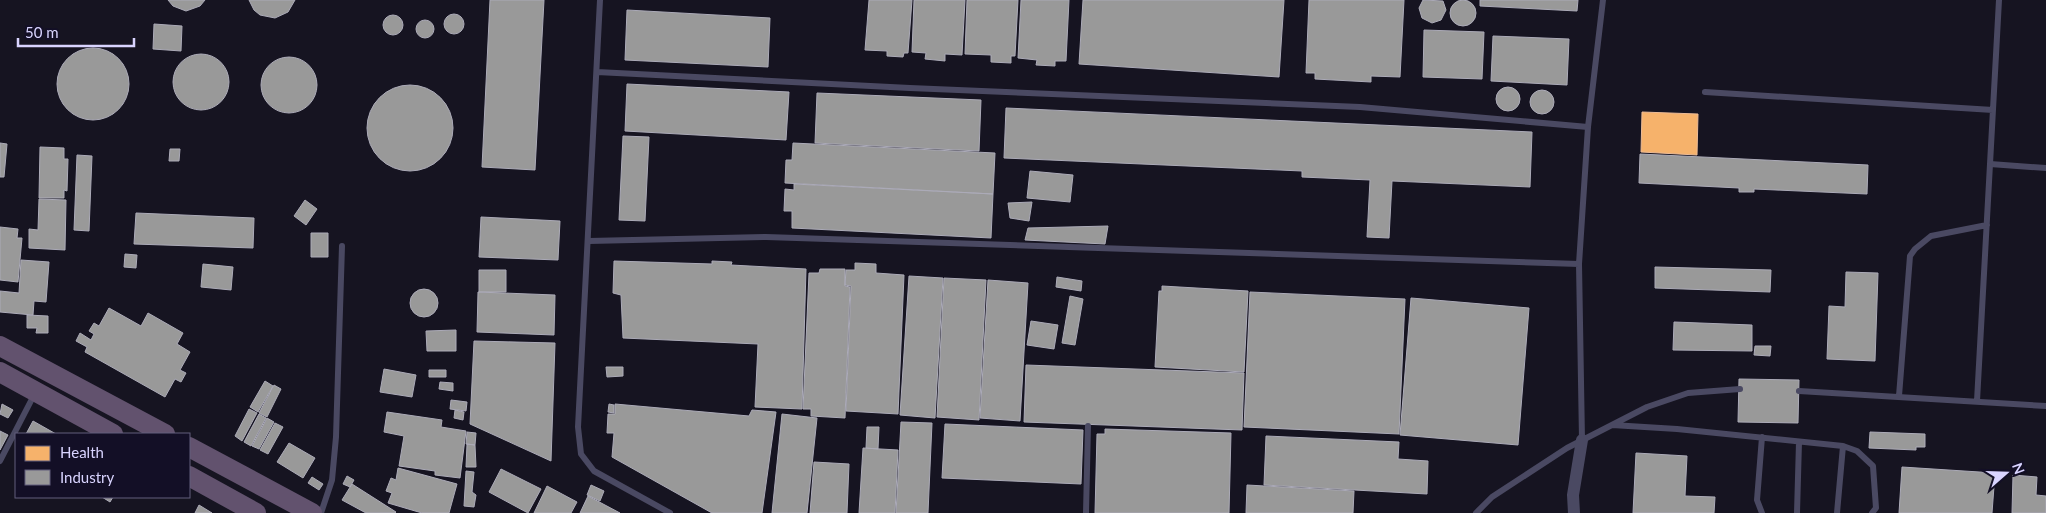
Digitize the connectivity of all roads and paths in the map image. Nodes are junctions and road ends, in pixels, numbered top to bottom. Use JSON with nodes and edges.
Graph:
{"nodes":[{"id":1,"x":600,"y":0,"type":"edge"},
{"id":2,"x":1603,"y":0,"type":"edge"},
{"id":3,"x":1999,"y":0,"type":"edge"},
{"id":4,"x":596,"y":72,"type":"junction"},
{"id":5,"x":1705,"y":92,"type":"dead end"},
{"id":6,"x":1993,"y":110,"type":"junction"},
{"id":7,"x":1588,"y":127,"type":"junction"},
{"id":8,"x":1990,"y":164,"type":"junction"},
{"id":9,"x":2046,"y":168,"type":"edge"},
{"id":10,"x":1987,"y":225,"type":"junction"},
{"id":11,"x":589,"y":242,"type":"junction"},
{"id":12,"x":342,"y":246,"type":"dead end"},
{"id":13,"x":1580,"y":264,"type":"junction"},
{"id":14,"x":5,"y":349,"type":"edge"},
{"id":15,"x":0,"y":371,"type":"edge"},
{"id":16,"x":1740,"y":389,"type":"dead end"},
{"id":17,"x":1799,"y":391,"type":"dead end"},
{"id":18,"x":35,"y":392,"type":"junction"},
{"id":19,"x":1899,"y":396,"type":"junction"},
{"id":20,"x":1978,"y":401,"type":"junction"},
{"id":21,"x":2046,"y":406,"type":"edge"},
{"id":22,"x":1612,"y":425,"type":"junction"},
{"id":23,"x":1088,"y":426,"type":"dead end"},
{"id":24,"x":111,"y":433,"type":"edge"},
{"id":25,"x":163,"y":433,"type":"edge"},
{"id":26,"x":1762,"y":437,"type":"junction"},
{"id":27,"x":1582,"y":440,"type":"junction"},
{"id":28,"x":1799,"y":442,"type":"junction"},
{"id":29,"x":1843,"y":446,"type":"junction"},
{"id":30,"x":190,"y":448,"type":"edge"},
{"id":31,"x":0,"y":461,"type":"edge"},
{"id":32,"x":190,"y":477,"type":"edge"},
{"id":33,"x":256,"y":513,"type":"edge"},
{"id":34,"x":312,"y":513,"type":"edge"},
{"id":35,"x":321,"y":513,"type":"edge"},
{"id":36,"x":670,"y":513,"type":"edge"},
{"id":37,"x":1086,"y":513,"type":"edge"},
{"id":38,"x":1476,"y":513,"type":"edge"},
{"id":39,"x":1574,"y":513,"type":"edge"},
{"id":40,"x":1762,"y":513,"type":"edge"},
{"id":41,"x":1797,"y":513,"type":"edge"},
{"id":42,"x":1837,"y":513,"type":"edge"},
{"id":43,"x":1872,"y":513,"type":"edge"}],
"edges":[{"from":1,"to":4,"type":"lane"},
{"from":2,"to":7,"type":"lane"},
{"from":3,"to":6,"type":"lane"},
{"from":4,"to":7,"type":"lane"},
{"from":4,"to":11,"type":"lane"},
{"from":5,"to":6,"type":"lane"},
{"from":6,"to":8,"type":"lane"},
{"from":7,"to":13,"type":"lane"},
{"from":8,"to":9,"type":"lane"},
{"from":8,"to":10,"type":"lane"},
{"from":10,"to":19,"type":"lane"},
{"from":10,"to":20,"type":"lane"},
{"from":11,"to":13,"type":"lane"},
{"from":11,"to":36,"type":"lane"},
{"from":12,"to":35,"type":"lane"},
{"from":13,"to":27,"type":"lane"},
{"from":14,"to":15,"type":"street"},
{"from":14,"to":25,"type":"highway"},
{"from":15,"to":18,"type":"highway"},
{"from":16,"to":22,"type":"lane"},
{"from":17,"to":19,"type":"lane"},
{"from":18,"to":24,"type":"highway"},
{"from":18,"to":31,"type":"lane"},
{"from":19,"to":20,"type":"lane"},
{"from":20,"to":21,"type":"lane"},
{"from":22,"to":26,"type":"lane"},
{"from":22,"to":27,"type":"lane"},
{"from":23,"to":37,"type":"lane"},
{"from":26,"to":28,"type":"lane"},
{"from":26,"to":40,"type":"lane"},
{"from":27,"to":38,"type":"lane"},
{"from":27,"to":39,"type":"street"},
{"from":28,"to":29,"type":"lane"},
{"from":28,"to":41,"type":"lane"},
{"from":29,"to":42,"type":"lane"},
{"from":29,"to":43,"type":"lane"},
{"from":30,"to":34,"type":"highway"},
{"from":32,"to":33,"type":"highway"}]}
